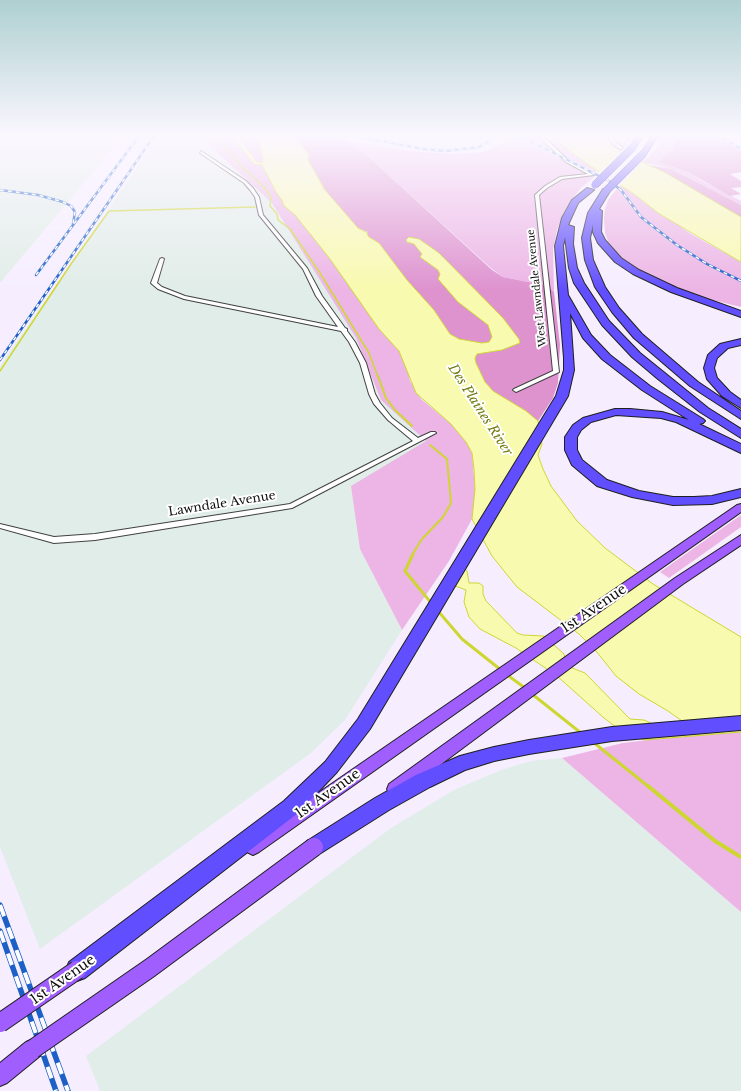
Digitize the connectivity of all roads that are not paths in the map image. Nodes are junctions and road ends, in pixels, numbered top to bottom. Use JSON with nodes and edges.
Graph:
{"nodes":[{"id":1,"x":250,"y":187,"type":"edge"},
{"id":2,"x":546,"y":187,"type":"edge"},
{"id":3,"x":593,"y":187,"type":"joint"},
{"id":4,"x":611,"y":187,"type":"edge"},
{"id":5,"x":603,"y":195,"type":"junction"},
{"id":6,"x":162,"y":259,"type":"dead end"},
{"id":7,"x":562,"y":286,"type":"junction"},
{"id":8,"x":674,"y":290,"type":"junction"},
{"id":9,"x":741,"y":310,"type":"edge"},
{"id":10,"x":741,"y":314,"type":"edge"},
{"id":11,"x":345,"y":330,"type":"junction"},
{"id":12,"x":741,"y":342,"type":"edge"},
{"id":13,"x":516,"y":390,"type":"dead end"},
{"id":14,"x":741,"y":405,"type":"edge"},
{"id":15,"x":741,"y":416,"type":"edge"},
{"id":16,"x":433,"y":432,"type":"dead end"},
{"id":17,"x":741,"y":434,"type":"edge"},
{"id":18,"x":417,"y":441,"type":"junction"},
{"id":19,"x":741,"y":448,"type":"edge"},
{"id":20,"x":741,"y":493,"type":"edge"},
{"id":21,"x":741,"y":507,"type":"edge"},
{"id":22,"x":0,"y":526,"type":"edge"},
{"id":23,"x":741,"y":539,"type":"edge"},
{"id":24,"x":741,"y":723,"type":"edge"},
{"id":25,"x":314,"y":847,"type":"junction"},
{"id":26,"x":77,"y":970,"type":"junction"},
{"id":27,"x":33,"y":1001,"type":"junction"},
{"id":28,"x":0,"y":1019,"type":"edge"},
{"id":29,"x":0,"y":1023,"type":"edge"},
{"id":30,"x":33,"y":1049,"type":"junction"},
{"id":31,"x":0,"y":1073,"type":"edge"},
{"id":32,"x":0,"y":1076,"type":"edge"}],
"edges":[{"from":1,"to":11,"type":"street"},
{"from":2,"to":13,"type":"street","name":"West Lawndale Avenue"},
{"from":3,"to":7,"type":"highway"},
{"from":3,"to":17,"type":"highway"},
{"from":4,"to":5,"type":"highway","bridge":true},
{"from":5,"to":8,"type":"highway"},
{"from":5,"to":15,"type":"highway"},
{"from":6,"to":11,"type":"street"},
{"from":7,"to":19,"type":"highway"},
{"from":7,"to":26,"type":"highway"},
{"from":8,"to":9,"type":"highway"},
{"from":8,"to":10,"type":"highway"},
{"from":11,"to":18,"type":"street"},
{"from":12,"to":14,"type":"highway"},
{"from":16,"to":18,"type":"street","name":"Lawndale Avenue"},
{"from":18,"to":22,"type":"street","name":"Lawndale Avenue"},
{"from":19,"to":20,"type":"highway"},
{"from":21,"to":26,"type":"main road","name":"1st Avenue"},
{"from":23,"to":25,"type":"main road"},
{"from":24,"to":25,"type":"highway"},
{"from":25,"to":30,"type":"main road","bridge":true},
{"from":26,"to":27,"type":"main road","name":"1st Avenue","bridge":true},
{"from":27,"to":28,"type":"main road","bridge":true},
{"from":27,"to":29,"type":"main road","name":"1st Avenue","bridge":true},
{"from":30,"to":31,"type":"main road"},
{"from":30,"to":32,"type":"main road"}]}
